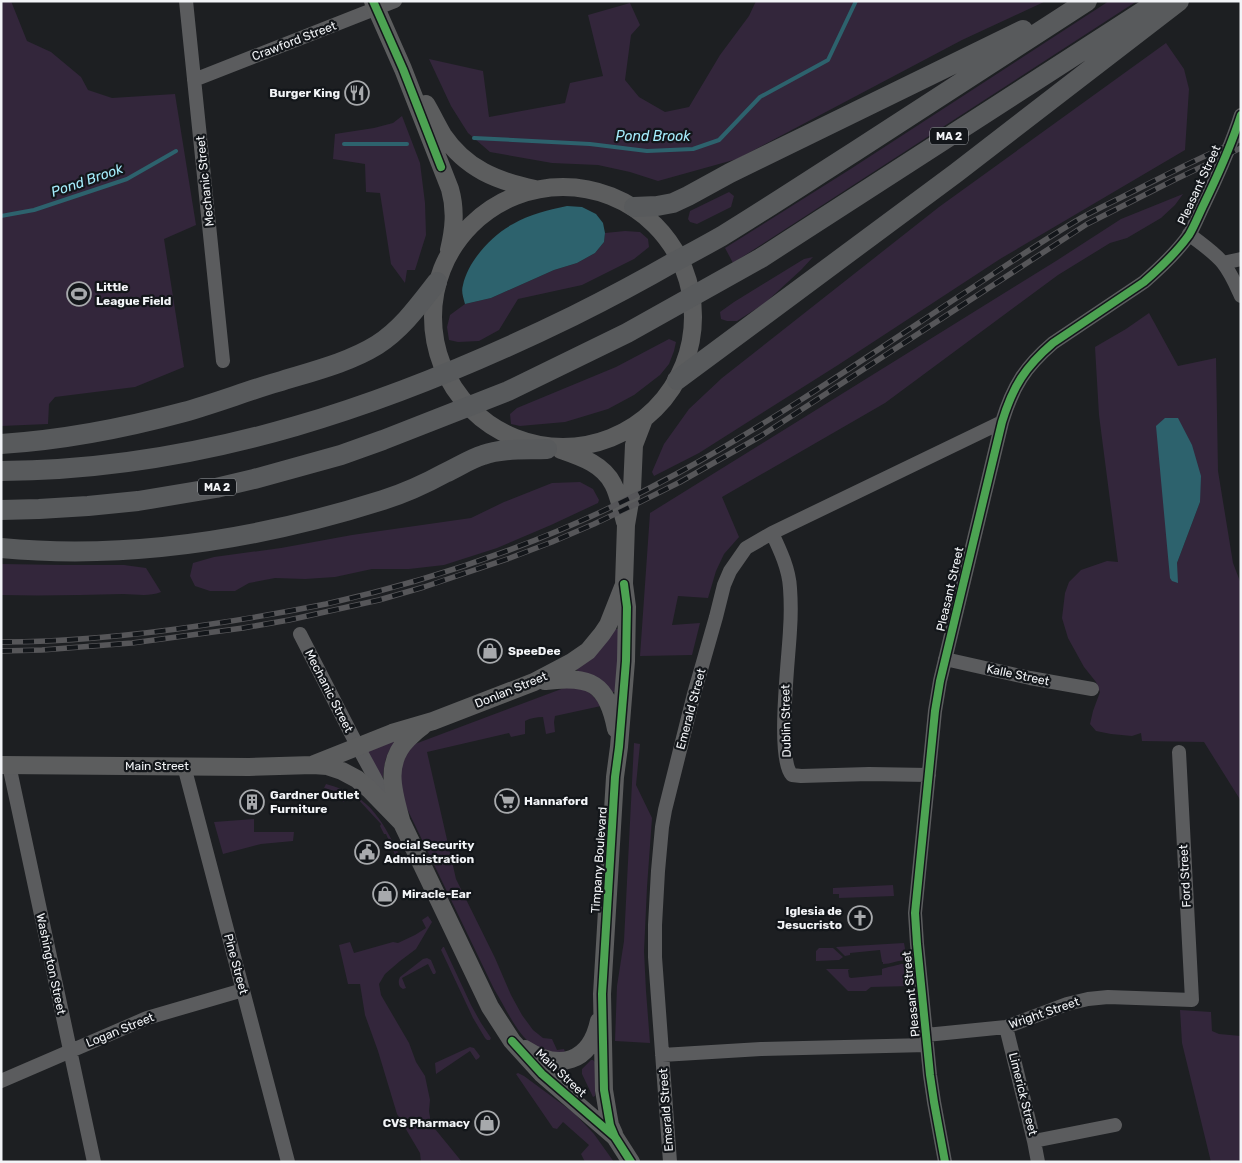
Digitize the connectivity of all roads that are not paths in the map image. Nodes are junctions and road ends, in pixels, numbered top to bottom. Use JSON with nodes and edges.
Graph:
{"nodes":[{"id":1,"x":186,"y":1,"type":"edge"},
{"id":2,"x":395,"y":1,"type":"edge"},
{"id":3,"x":1086,"y":1,"type":"edge"},
{"id":4,"x":1159,"y":1,"type":"edge"},
{"id":5,"x":1180,"y":1,"type":"edge"},
{"id":6,"x":374,"y":5,"type":"edge"},
{"id":7,"x":403,"y":68,"type":"junction"},
{"id":8,"x":194,"y":80,"type":"junction"},
{"id":9,"x":1241,"y":115,"type":"edge"},
{"id":10,"x":535,"y":189,"type":"junction"},
{"id":11,"x":634,"y":207,"type":"junction"},
{"id":12,"x":1189,"y":234,"type":"junction"},
{"id":13,"x":447,"y":258,"type":"junction"},
{"id":14,"x":1241,"y":259,"type":"edge"},
{"id":15,"x":1223,"y":263,"type":"junction"},
{"id":16,"x":438,"y":282,"type":"junction"},
{"id":17,"x":1241,"y":296,"type":"edge"},
{"id":18,"x":223,"y":361,"type":"dead end"},
{"id":19,"x":677,"y":380,"type":"junction"},
{"id":20,"x":644,"y":419,"type":"junction"},
{"id":21,"x":1002,"y":422,"type":"junction"},
{"id":22,"x":1,"y":444,"type":"edge"},
{"id":23,"x":552,"y":449,"type":"junction"},
{"id":24,"x":1,"y":471,"type":"edge"},
{"id":25,"x":1,"y":510,"type":"edge"},
{"id":26,"x":626,"y":525,"type":"junction"},
{"id":27,"x":772,"y":533,"type":"junction"},
{"id":28,"x":1,"y":548,"type":"edge"},
{"id":29,"x":624,"y":584,"type":"junction"},
{"id":30,"x":300,"y":634,"type":"dead end"},
{"id":31,"x":945,"y":659,"type":"junction"},
{"id":32,"x":534,"y":682,"type":"junction"},
{"id":33,"x":1092,"y":689,"type":"dead end"},
{"id":34,"x":433,"y":721,"type":"junction"},
{"id":35,"x":358,"y":747,"type":"junction"},
{"id":36,"x":619,"y":747,"type":"junction"},
{"id":37,"x":1179,"y":752,"type":"dead end"},
{"id":38,"x":5,"y":765,"type":"edge"},
{"id":39,"x":314,"y":765,"type":"junction"},
{"id":40,"x":184,"y":766,"type":"junction"},
{"id":41,"x":929,"y":775,"type":"junction"},
{"id":42,"x":402,"y":824,"type":"junction"},
{"id":43,"x":243,"y":990,"type":"junction"},
{"id":44,"x":602,"y":994,"type":"junction"},
{"id":45,"x":1192,"y":1000,"type":"joint"},
{"id":46,"x":1006,"y":1027,"type":"junction"},
{"id":47,"x":927,"y":1040,"type":"junction"},
{"id":48,"x":512,"y":1041,"type":"junction"},
{"id":49,"x":70,"y":1050,"type":"junction"},
{"id":50,"x":662,"y":1055,"type":"junction"},
{"id":51,"x":1,"y":1081,"type":"edge"},
{"id":52,"x":1115,"y":1125,"type":"dead end"},
{"id":53,"x":615,"y":1137,"type":"junction"},
{"id":54,"x":1034,"y":1141,"type":"junction"},
{"id":55,"x":94,"y":1162,"type":"edge"},
{"id":56,"x":288,"y":1162,"type":"edge"},
{"id":57,"x":631,"y":1162,"type":"edge"},
{"id":58,"x":670,"y":1162,"type":"edge"},
{"id":59,"x":945,"y":1162,"type":"edge"},
{"id":60,"x":1038,"y":1162,"type":"edge"}],
"edges":[{"from":1,"to":8,"type":"street","name":"Mechanic Street"},
{"from":2,"to":6,"type":"street","name":"Crawford Street"},
{"from":3,"to":11,"type":"highway"},
{"from":3,"to":24,"type":"highway"},
{"from":4,"to":25,"type":"highway","number":"MA 2"},
{"from":5,"to":19,"type":"highway"},
{"from":6,"to":7,"type":"main road"},
{"from":6,"to":8,"type":"street","name":"Crawford Street"},
{"from":7,"to":10,"type":"main road"},
{"from":7,"to":13,"type":"main road"},
{"from":8,"to":18,"type":"street","name":"Mechanic Street"},
{"from":9,"to":12,"type":"street","name":"Pleasant Street"},
{"from":10,"to":11,"type":"main road"},
{"from":10,"to":13,"type":"main road"},
{"from":11,"to":19,"type":"main road"},
{"from":12,"to":15,"type":"street"},
{"from":12,"to":21,"type":"street","name":"Pleasant Street"},
{"from":13,"to":16,"type":"main road","name":"Timpany Boulevard"},
{"from":14,"to":15,"type":"street"},
{"from":15,"to":17,"type":"street"},
{"from":16,"to":22,"type":"highway"},
{"from":16,"to":23,"type":"main road","name":"Timpany Boulevard"},
{"from":19,"to":20,"type":"main road"},
{"from":20,"to":23,"type":"main road"},
{"from":20,"to":26,"type":"main road","name":"Timpany Boulevard"},
{"from":21,"to":27,"type":"street","name":"Emerald Street"},
{"from":21,"to":31,"type":"street","name":"Pleasant Street"},
{"from":23,"to":26,"type":"main road","name":"Timpany Boulevard"},
{"from":23,"to":28,"type":"highway"},
{"from":26,"to":29,"type":"main road","name":"Timpany Boulevard"},
{"from":27,"to":41,"type":"street","name":"Dublin Street"},
{"from":27,"to":50,"type":"street","name":"Emerald Street"},
{"from":29,"to":32,"type":"main road","name":"Donlan Street"},
{"from":29,"to":36,"type":"main road","name":"Timpany Boulevard"},
{"from":30,"to":35,"type":"street","name":"Mechanic Street"},
{"from":31,"to":33,"type":"street","name":"Kalle Street"},
{"from":31,"to":41,"type":"street","name":"Pleasant Street"},
{"from":32,"to":34,"type":"main road","name":"Donlan Street"},
{"from":32,"to":36,"type":"main road"},
{"from":34,"to":35,"type":"main road","name":"Donlan Street"},
{"from":34,"to":42,"type":"main road"},
{"from":35,"to":39,"type":"main road","name":"Main Street"},
{"from":35,"to":42,"type":"street","name":"Main Street"},
{"from":36,"to":44,"type":"main road","name":"Timpany Boulevard"},
{"from":37,"to":45,"type":"street","name":"Ford Street"},
{"from":38,"to":40,"type":"main road","name":"Main Street"},
{"from":38,"to":49,"type":"street","name":"Washington Street"},
{"from":39,"to":40,"type":"main road","name":"Main Street"},
{"from":39,"to":42,"type":"main road","name":"Main Street"},
{"from":40,"to":43,"type":"street","name":"Pine Street"},
{"from":41,"to":47,"type":"street","name":"Pleasant Street"},
{"from":42,"to":48,"type":"main road","name":"Main Street"},
{"from":43,"to":49,"type":"street","name":"Logan Street"},
{"from":43,"to":56,"type":"street","name":"Pine Street"},
{"from":44,"to":48,"type":"main road","name":"Main Street"},
{"from":44,"to":53,"type":"main road","name":"Timpany Boulevard"},
{"from":45,"to":46,"type":"street","name":"Wright Street"},
{"from":46,"to":47,"type":"street","name":"Wright Street"},
{"from":46,"to":54,"type":"street","name":"Limerick Street"},
{"from":47,"to":50,"type":"street","name":"Wright Street"},
{"from":47,"to":59,"type":"street","name":"Pleasant Street"},
{"from":48,"to":53,"type":"main road","name":"Main Street"},
{"from":49,"to":51,"type":"street","name":"Logan Street"},
{"from":49,"to":55,"type":"street","name":"Washington Street"},
{"from":50,"to":58,"type":"street","name":"Emerald Street"},
{"from":52,"to":54,"type":"street"},
{"from":53,"to":57,"type":"main road","name":"Main Street"},
{"from":54,"to":60,"type":"street","name":"Limerick Street"}]}
